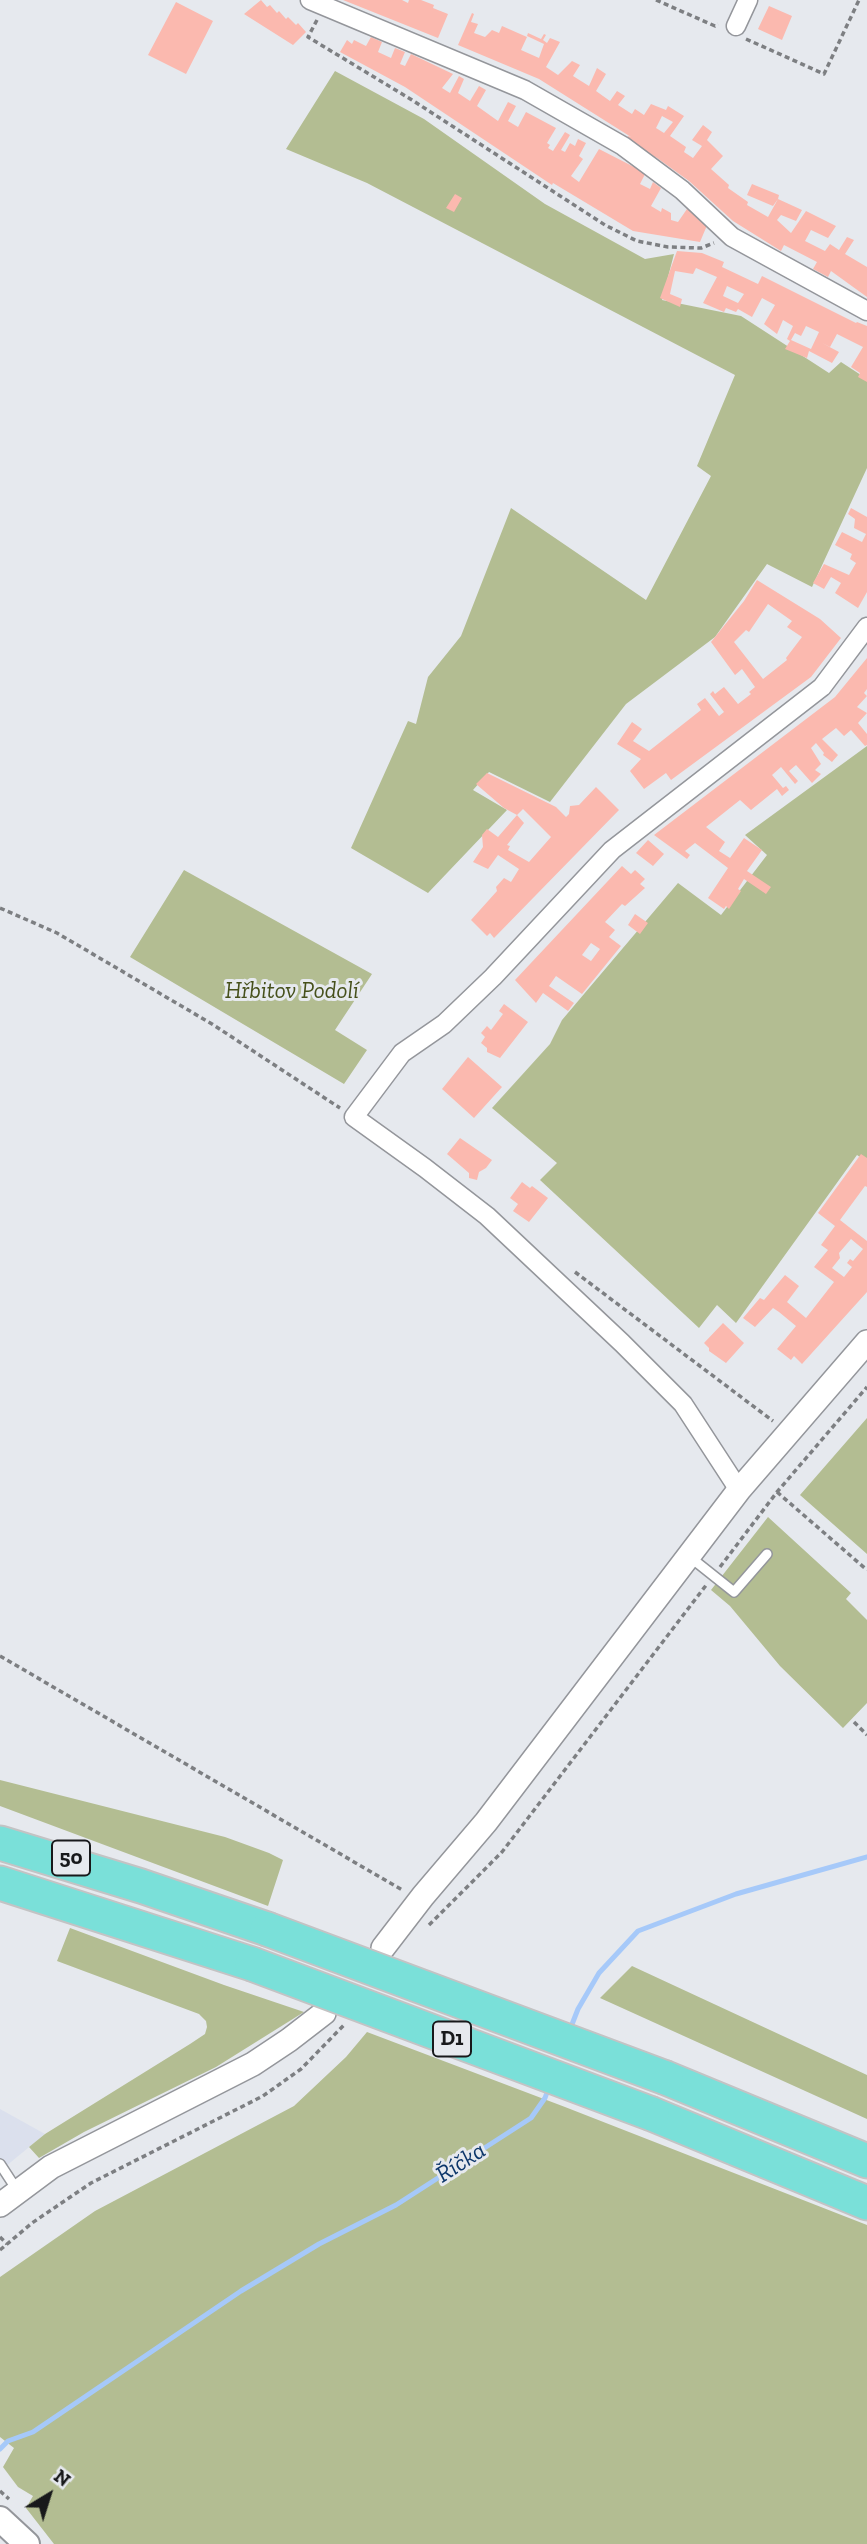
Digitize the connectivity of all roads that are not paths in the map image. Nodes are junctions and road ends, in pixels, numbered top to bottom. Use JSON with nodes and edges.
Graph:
{"nodes":[{"id":1,"x":748,"y":0,"type":"edge"},
{"id":2,"x":317,"y":3,"type":"edge"},
{"id":3,"x":736,"y":26,"type":"dead end"},
{"id":4,"x":867,"y":311,"type":"edge"},
{"id":5,"x":867,"y":627,"type":"edge"},
{"id":6,"x":867,"y":1342,"type":"edge"},
{"id":7,"x":739,"y":1490,"type":"junction"},
{"id":8,"x":767,"y":1554,"type":"dead end"},
{"id":9,"x":689,"y":1556,"type":"junction"},
{"id":10,"x":0,"y":1830,"type":"edge"},
{"id":11,"x":0,"y":1843,"type":"edge"},
{"id":12,"x":0,"y":1883,"type":"edge"},
{"id":13,"x":141,"y":1886,"type":"junction"},
{"id":14,"x":383,"y":1948,"type":"dead end"},
{"id":15,"x":324,"y":2012,"type":"dead end"},
{"id":16,"x":867,"y":2161,"type":"edge"},
{"id":17,"x":0,"y":2164,"type":"edge"},
{"id":18,"x":9,"y":2198,"type":"edge"},
{"id":19,"x":867,"y":2203,"type":"edge"},
{"id":20,"x":0,"y":2519,"type":"edge"},
{"id":21,"x":27,"y":2544,"type":"edge"}],
"edges":[{"from":1,"to":3,"type":"street"},
{"from":2,"to":4,"type":"street"},
{"from":5,"to":7,"type":"street"},
{"from":6,"to":7,"type":"street"},
{"from":7,"to":9,"type":"street"},
{"from":8,"to":9,"type":"lane"},
{"from":9,"to":14,"type":"street"},
{"from":10,"to":13,"type":"highway","number":"50"},
{"from":11,"to":13,"type":"highway","number":"D1"},
{"from":12,"to":19,"type":"highway","number":"D1","bridge":true},
{"from":13,"to":16,"type":"highway","number":"D1","bridge":true},
{"from":15,"to":18,"type":"street"},
{"from":17,"to":18,"type":"lane"},
{"from":20,"to":21,"type":"main road"}]}
